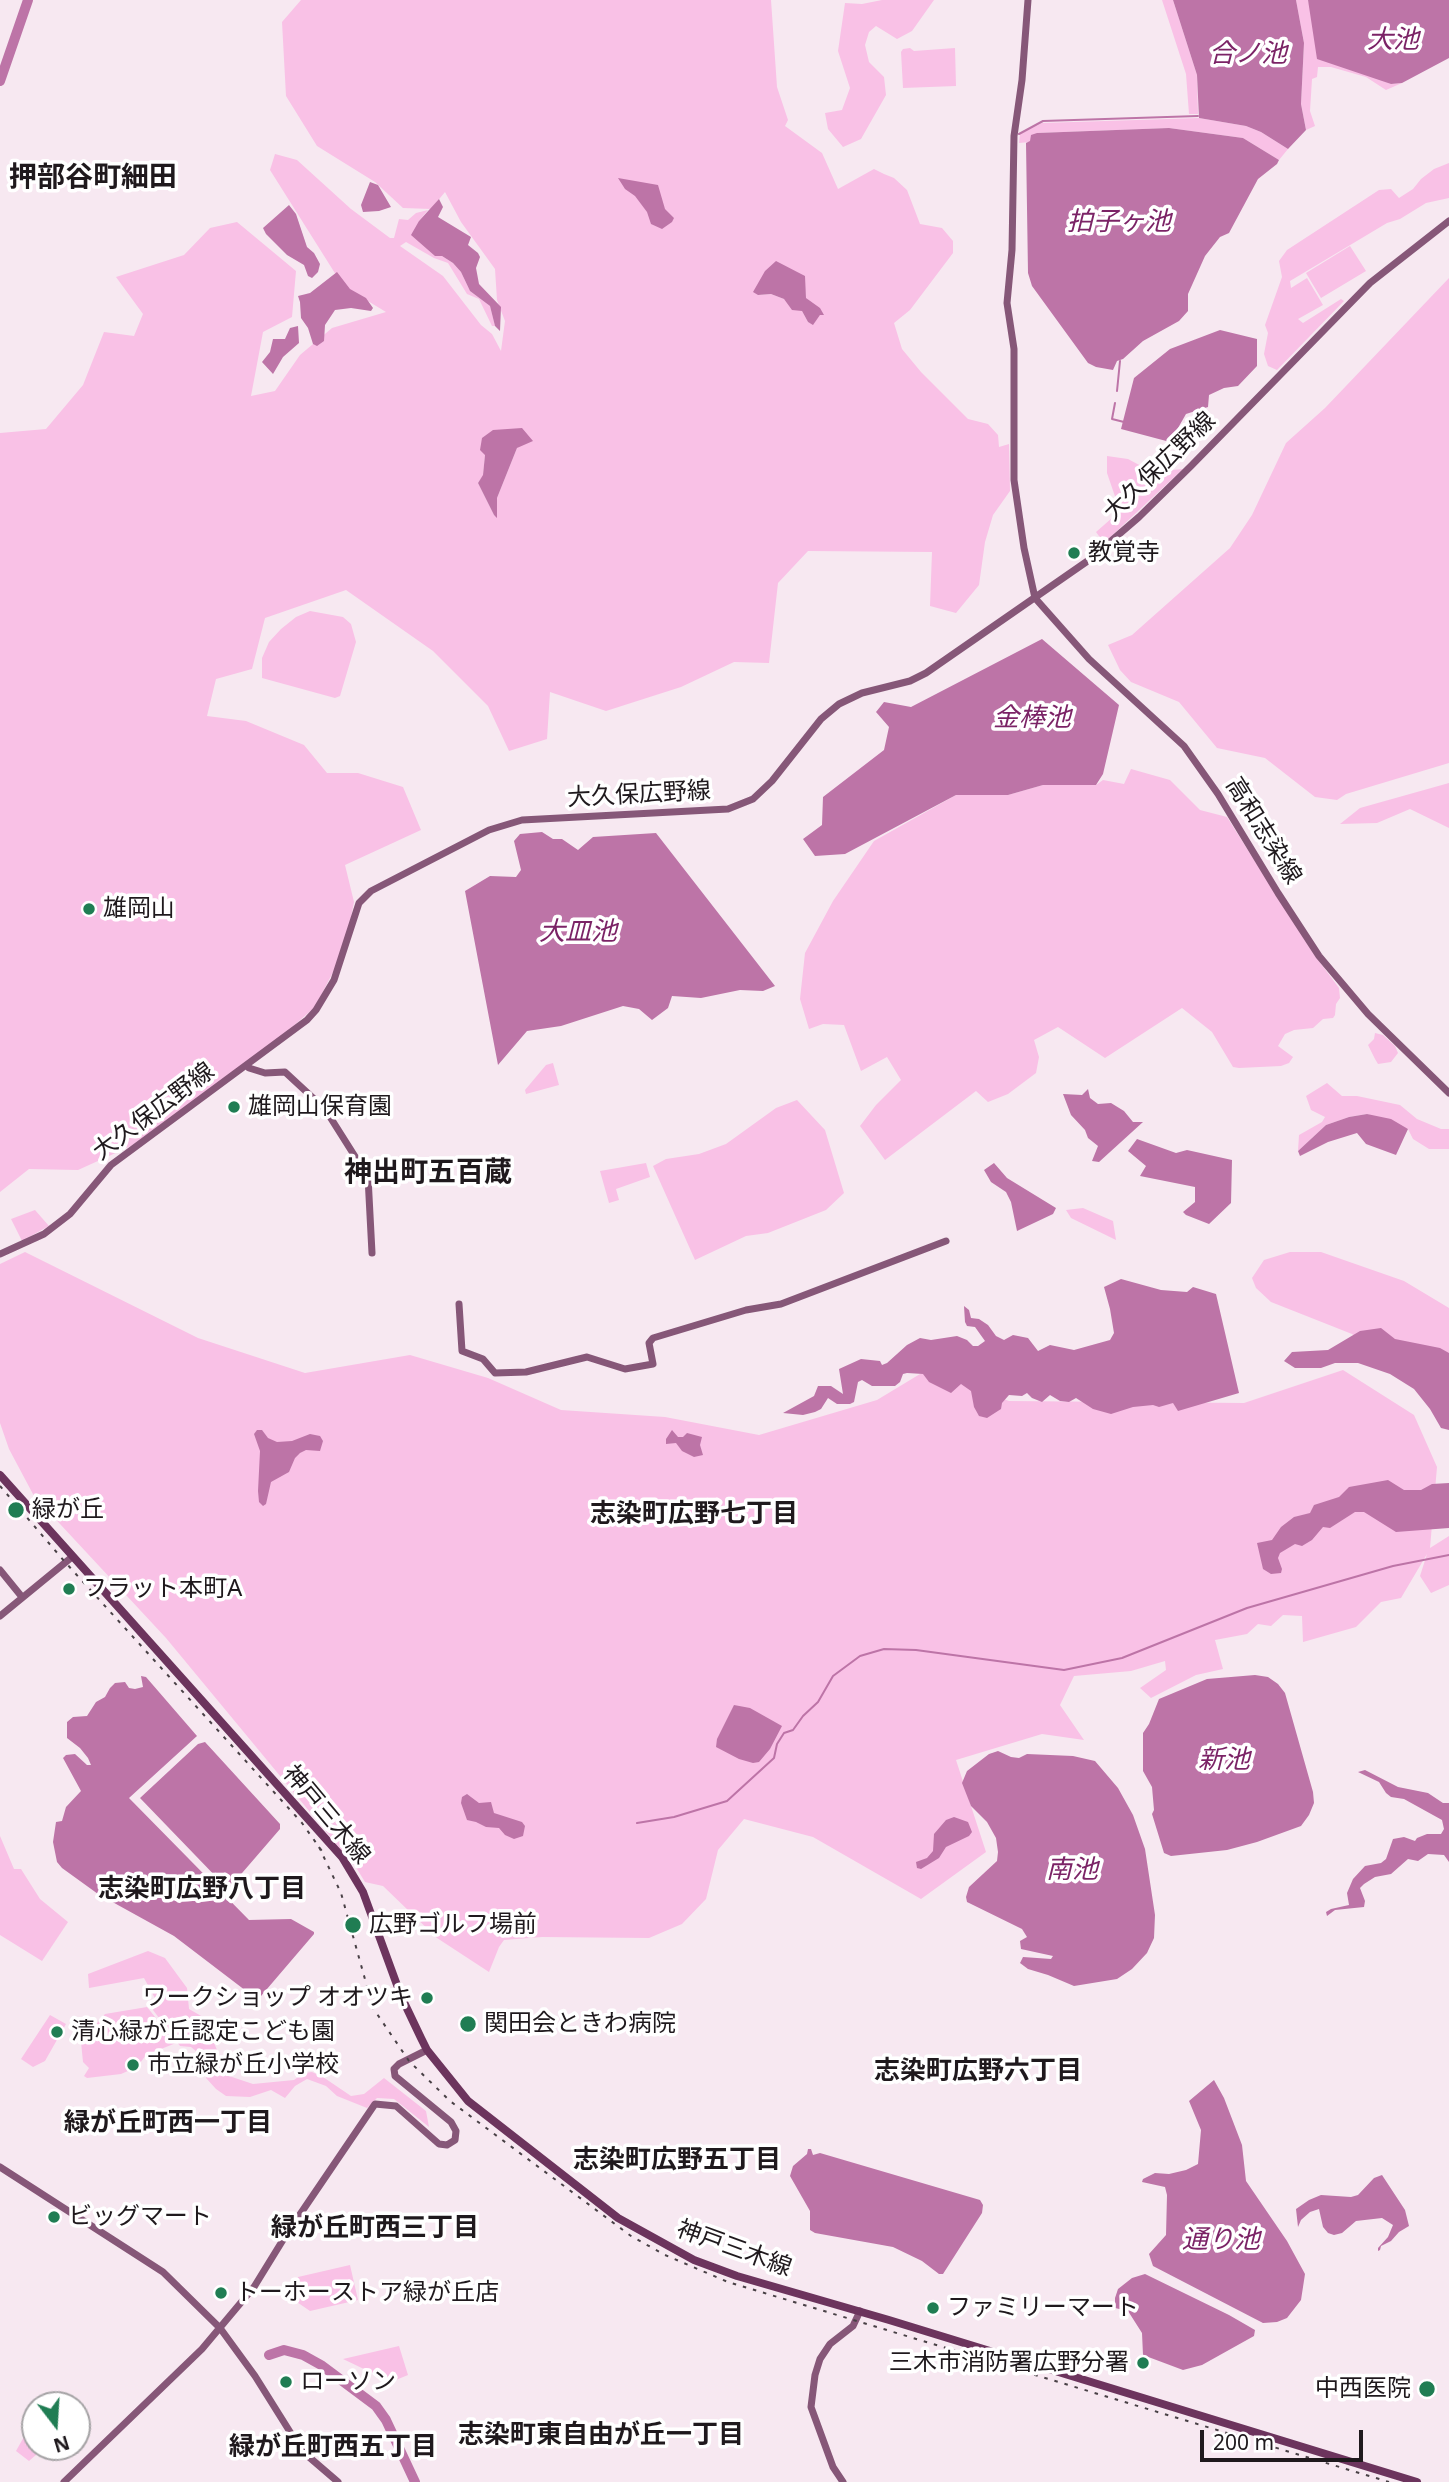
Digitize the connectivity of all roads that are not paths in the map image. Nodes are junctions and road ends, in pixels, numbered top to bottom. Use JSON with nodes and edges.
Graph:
{"nodes":[{"id":1,"x":1028,"y":0,"type":"edge"},
{"id":2,"x":1449,"y":221,"type":"edge"},
{"id":3,"x":1035,"y":598,"type":"junction"},
{"id":4,"x":249,"y":1068,"type":"dead end"},
{"id":5,"x":1449,"y":1093,"type":"edge"},
{"id":6,"x":946,"y":1241,"type":"dead end"},
{"id":7,"x":372,"y":1253,"type":"dead end"},
{"id":8,"x":0,"y":1254,"type":"edge"},
{"id":9,"x":459,"y":1304,"type":"dead end"},
{"id":10,"x":1,"y":1479,"type":"edge"},
{"id":11,"x":72,"y":1556,"type":"junction"},
{"id":12,"x":0,"y":1570,"type":"edge"},
{"id":13,"x":22,"y":1597,"type":"junction"},
{"id":14,"x":0,"y":1616,"type":"edge"},
{"id":15,"x":427,"y":2050,"type":"junction"},
{"id":16,"x":0,"y":2166,"type":"edge"},
{"id":17,"x":860,"y":2311,"type":"junction"},
{"id":18,"x":220,"y":2328,"type":"junction"},
{"id":19,"x":64,"y":2482,"type":"edge"},
{"id":20,"x":338,"y":2482,"type":"edge"},
{"id":21,"x":843,"y":2482,"type":"edge"},
{"id":22,"x":1417,"y":2482,"type":"edge"}],
"edges":[{"from":1,"to":3,"type":"street"},
{"from":2,"to":3,"type":"street","name":"大久保広野線"},
{"from":3,"to":5,"type":"street","name":"高和志染線"},
{"from":3,"to":8,"type":"street","name":"大久保広野線"},
{"from":4,"to":7,"type":"street"},
{"from":6,"to":9,"type":"street"},
{"from":10,"to":11,"type":"main road","name":"神戸三木線"},
{"from":11,"to":13,"type":"street"},
{"from":11,"to":15,"type":"main road","name":"神戸三木線"},
{"from":12,"to":13,"type":"street"},
{"from":13,"to":14,"type":"street"},
{"from":15,"to":17,"type":"main road","name":"神戸三木線"},
{"from":15,"to":18,"type":"street"},
{"from":16,"to":18,"type":"street"},
{"from":17,"to":21,"type":"street"},
{"from":17,"to":22,"type":"main road","name":"神戸三木線"},
{"from":18,"to":19,"type":"street"},
{"from":18,"to":20,"type":"street"}]}
